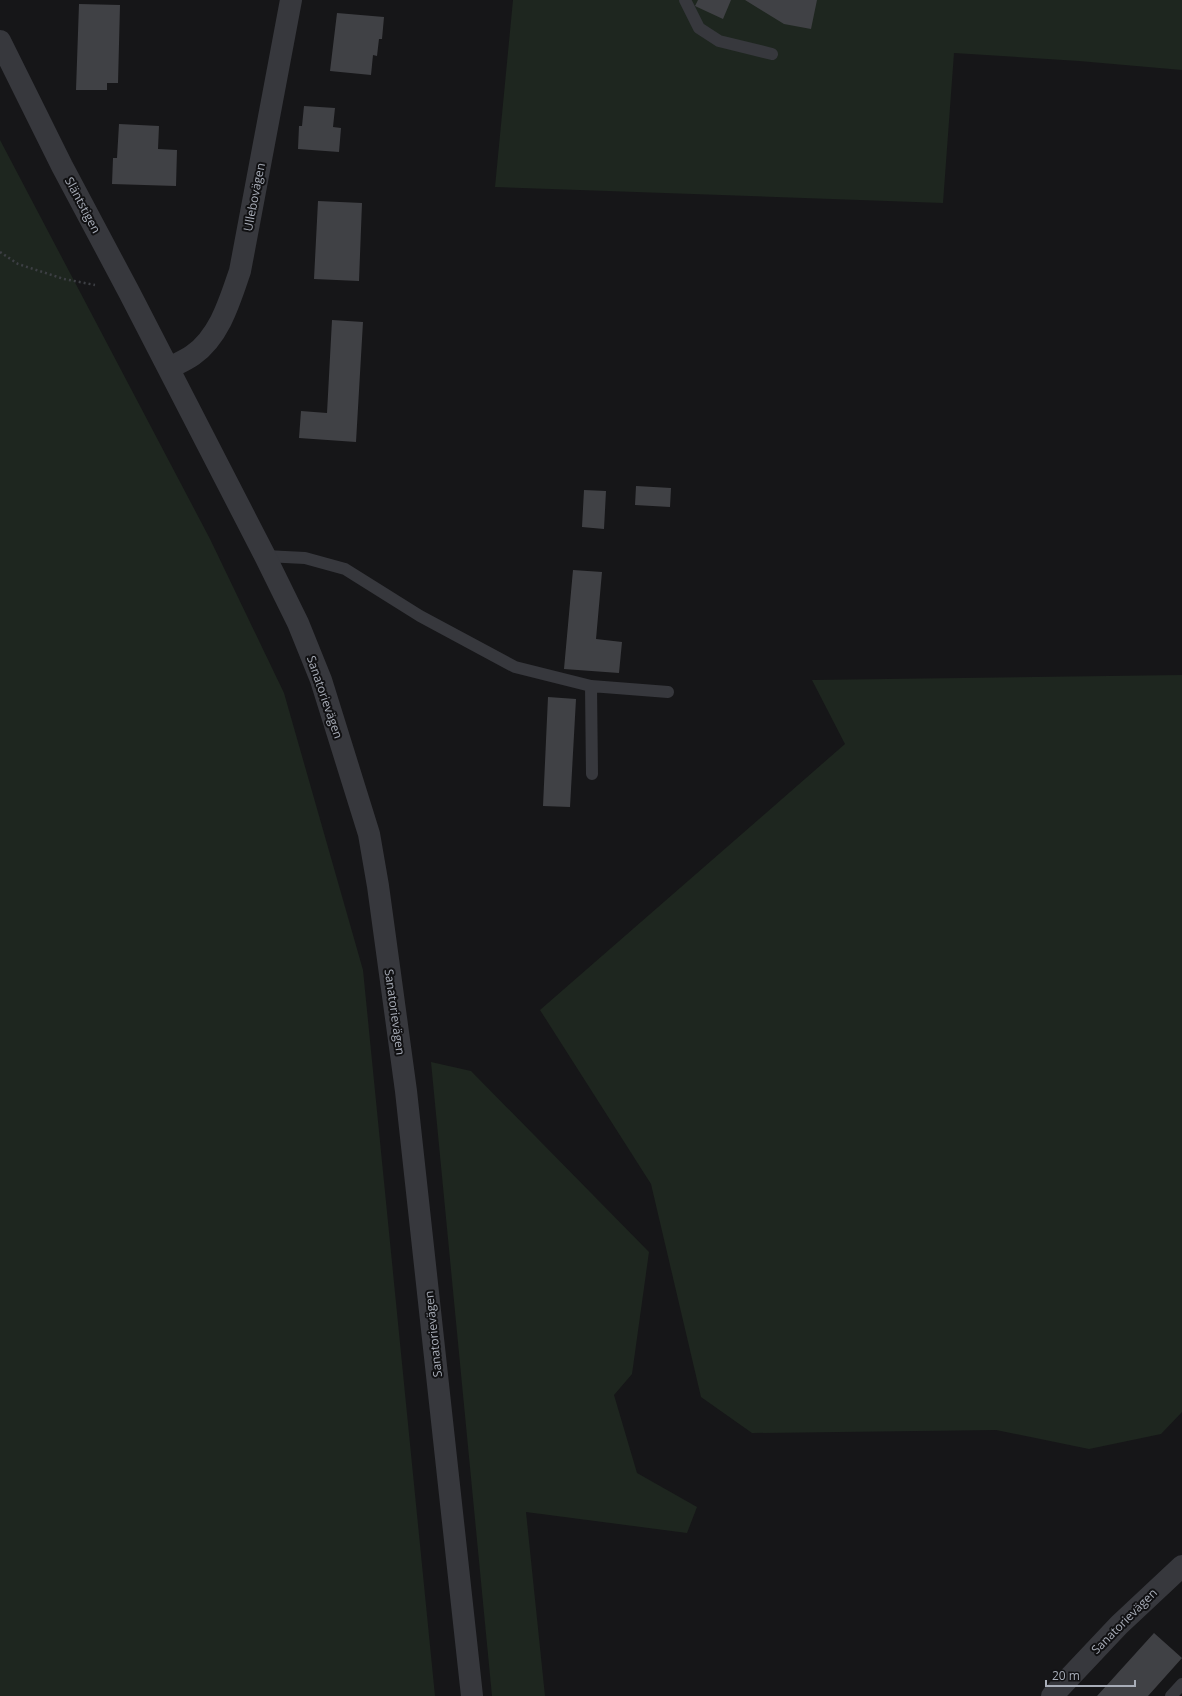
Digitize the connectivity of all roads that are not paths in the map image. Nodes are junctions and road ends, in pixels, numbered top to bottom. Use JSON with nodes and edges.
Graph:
{"nodes":[{"id":1,"x":291,"y":0,"type":"edge"},
{"id":2,"x":685,"y":0,"type":"edge"},
{"id":3,"x":0,"y":41,"type":"edge"},
{"id":4,"x":772,"y":54,"type":"dead end"},
{"id":5,"x":169,"y":368,"type":"junction"},
{"id":6,"x":265,"y":556,"type":"junction"},
{"id":7,"x":591,"y":686,"type":"junction"},
{"id":8,"x":668,"y":692,"type":"dead end"},
{"id":9,"x":592,"y":774,"type":"dead end"},
{"id":10,"x":1182,"y":1566,"type":"edge"},
{"id":11,"x":1182,"y":1684,"type":"edge"},
{"id":12,"x":472,"y":1696,"type":"edge"},
{"id":13,"x":1052,"y":1696,"type":"edge"},
{"id":14,"x":1170,"y":1696,"type":"edge"}],
"edges":[{"from":1,"to":5,"type":"street","name":"Ullebovägen"},
{"from":2,"to":4,"type":"lane"},
{"from":3,"to":5,"type":"street","name":"Släntstigen"},
{"from":5,"to":6,"type":"street","name":"Sanatorievägen"},
{"from":6,"to":7,"type":"lane"},
{"from":6,"to":12,"type":"street","name":"Sanatorievägen"},
{"from":7,"to":8,"type":"lane"},
{"from":7,"to":9,"type":"lane"},
{"from":10,"to":13,"type":"street","name":"Sanatorievägen"},
{"from":11,"to":14,"type":"lane"}]}
